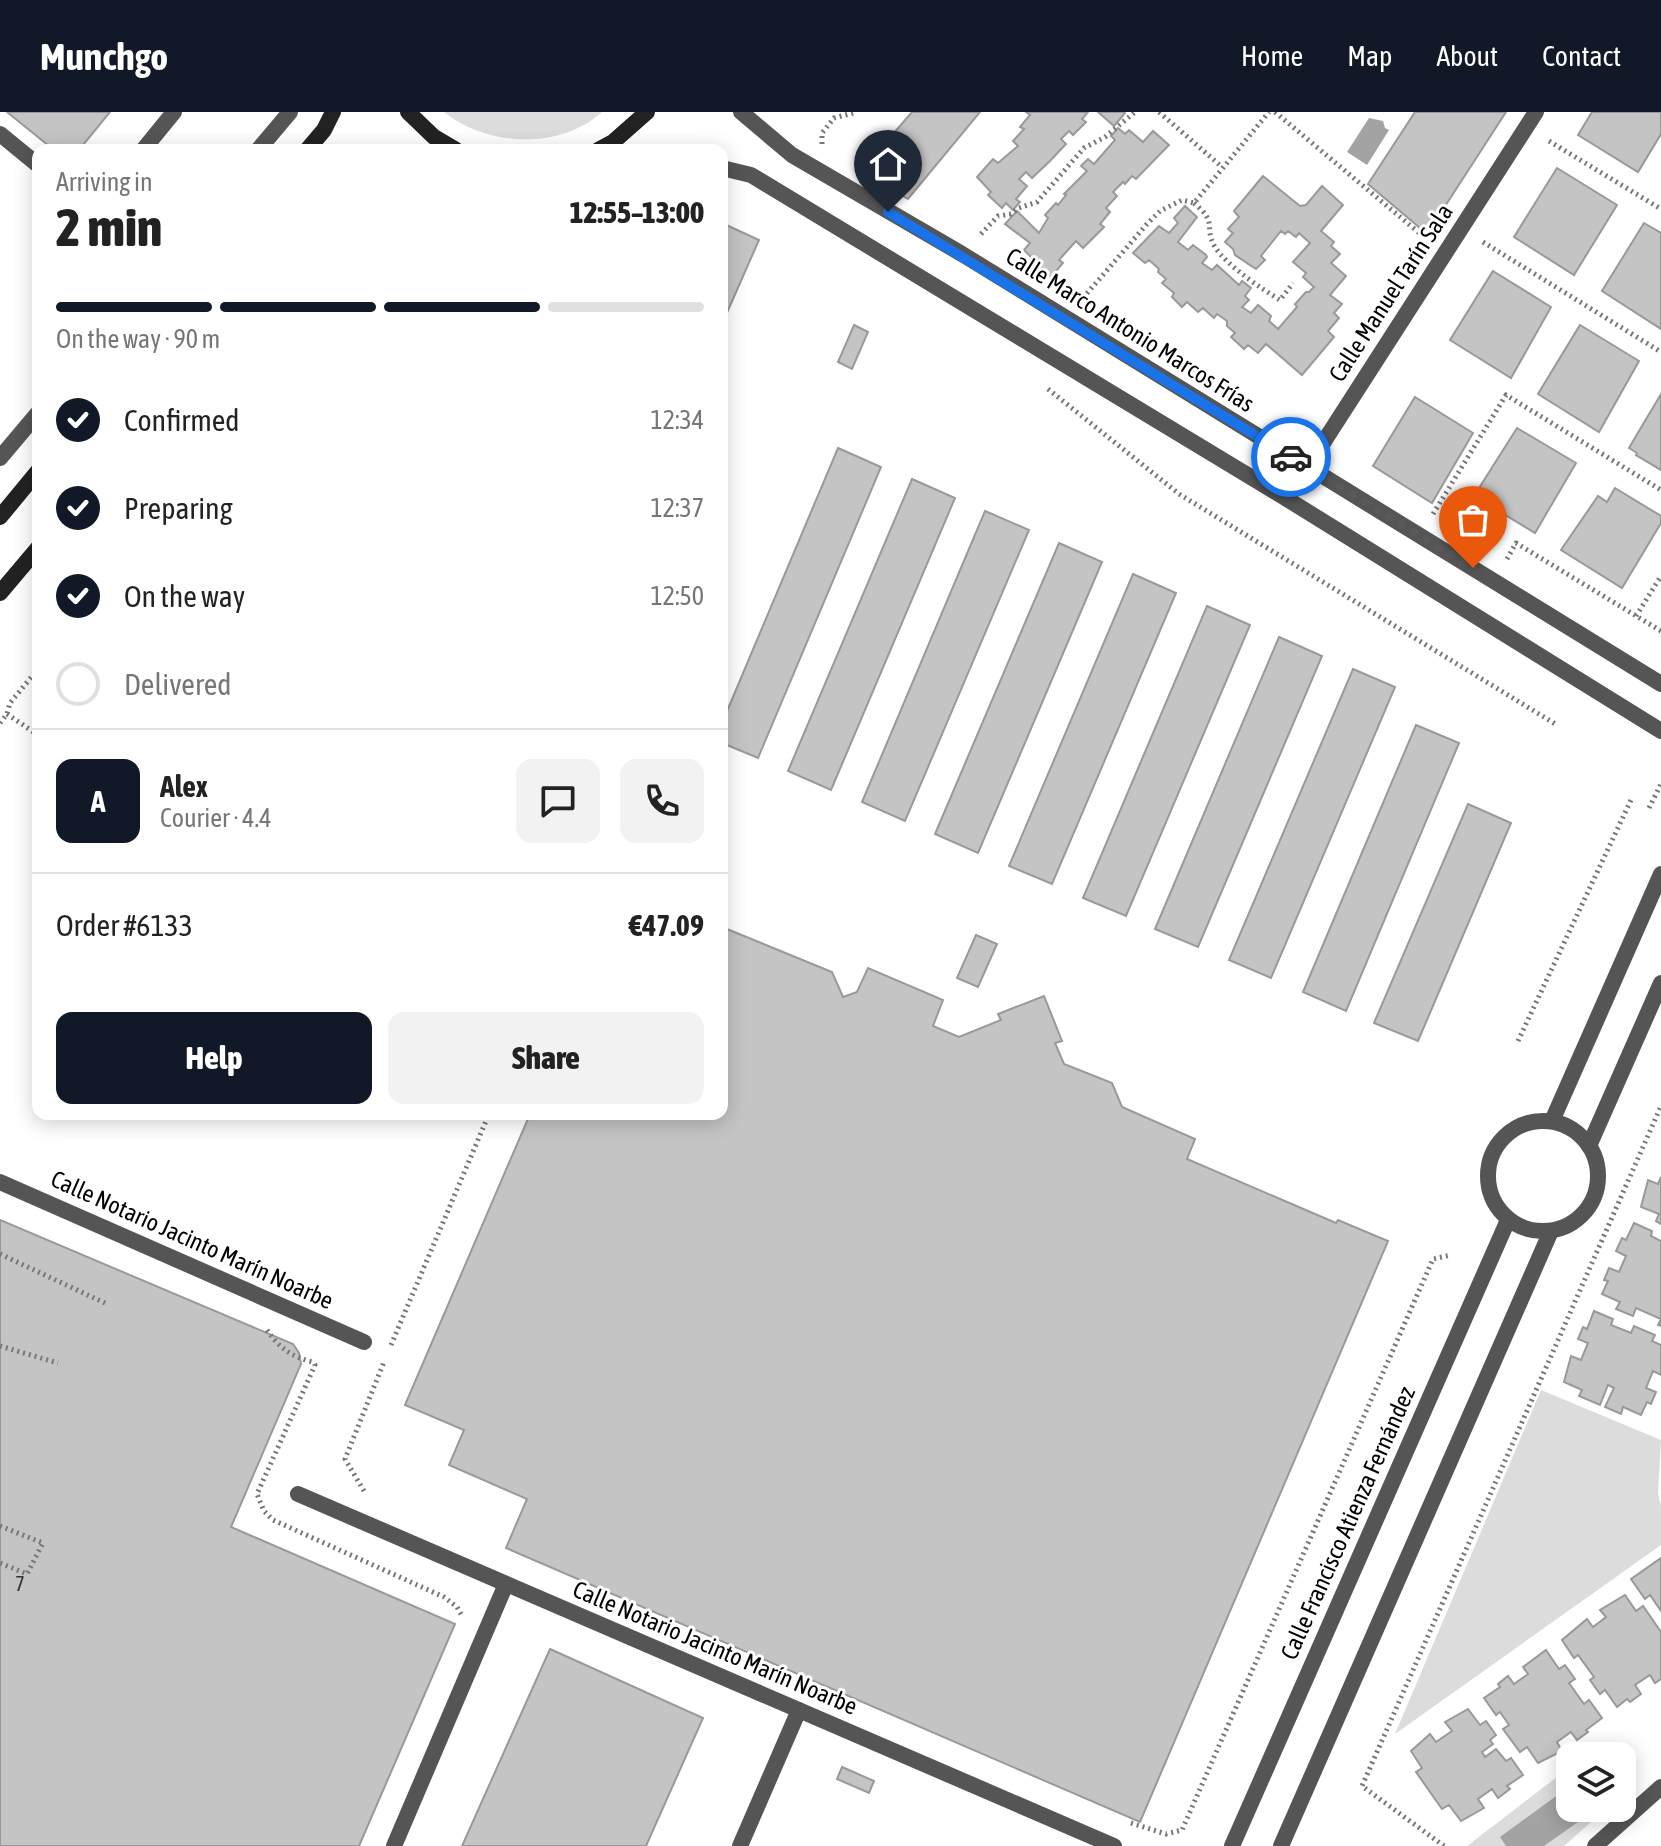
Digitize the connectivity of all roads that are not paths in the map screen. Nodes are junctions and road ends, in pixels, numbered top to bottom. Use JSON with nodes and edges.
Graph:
{"nodes":[{"id":1,"x":174,"y":112,"type":"edge"},
{"id":2,"x":290,"y":112,"type":"edge"},
{"id":3,"x":333,"y":112,"type":"edge"},
{"id":4,"x":408,"y":112,"type":"edge"},
{"id":5,"x":647,"y":112,"type":"edge"},
{"id":6,"x":741,"y":112,"type":"edge"},
{"id":7,"x":1536,"y":112,"type":"edge"},
{"id":8,"x":0,"y":134,"type":"edge"},
{"id":9,"x":148,"y":144,"type":"edge"},
{"id":10,"x":263,"y":144,"type":"edge"},
{"id":11,"x":312,"y":144,"type":"edge"},
{"id":12,"x":446,"y":144,"type":"edge"},
{"id":13,"x":607,"y":144,"type":"edge"},
{"id":14,"x":32,"y":160,"type":"edge"},
{"id":15,"x":728,"y":169,"type":"edge"},
{"id":16,"x":32,"y":420,"type":"edge"},
{"id":17,"x":0,"y":458,"type":"edge"},
{"id":18,"x":1308,"y":467,"type":"junction"},
{"id":19,"x":32,"y":478,"type":"edge"},
{"id":20,"x":1287,"y":499,"type":"junction"},
{"id":21,"x":0,"y":517,"type":"edge"},
{"id":22,"x":32,"y":555,"type":"edge"},
{"id":23,"x":0,"y":593,"type":"edge"},
{"id":24,"x":1661,"y":684,"type":"edge"},
{"id":25,"x":1661,"y":731,"type":"edge"},
{"id":26,"x":1661,"y":874,"type":"edge"},
{"id":27,"x":1661,"y":983,"type":"edge"},
{"id":28,"x":1552,"y":1121,"type":"junction"},
{"id":29,"x":1589,"y":1146,"type":"junction"},
{"id":30,"x":0,"y":1182,"type":"edge"},
{"id":31,"x":1508,"y":1220,"type":"junction"},
{"id":32,"x":1551,"y":1231,"type":"junction"},
{"id":33,"x":364,"y":1342,"type":"dead end"},
{"id":34,"x":298,"y":1494,"type":"dead end"},
{"id":35,"x":506,"y":1584,"type":"junction"},
{"id":36,"x":799,"y":1710,"type":"junction"},
{"id":37,"x":1661,"y":1787,"type":"edge"},
{"id":38,"x":394,"y":1846,"type":"edge"},
{"id":39,"x":740,"y":1846,"type":"edge"},
{"id":40,"x":1114,"y":1846,"type":"edge"},
{"id":41,"x":1232,"y":1846,"type":"edge"},
{"id":42,"x":1281,"y":1846,"type":"edge"},
{"id":43,"x":1595,"y":1846,"type":"edge"}],
"edges":[{"from":1,"to":9,"type":"street"},
{"from":2,"to":10,"type":"street"},
{"from":3,"to":11,"type":"main road"},
{"from":4,"to":12,"type":"main road"},
{"from":5,"to":13,"type":"main road"},
{"from":6,"to":18,"type":"street","name":"Calle Marco Antonio Marcos Frías"},
{"from":7,"to":18,"type":"street","name":"Calle Manuel Tarín Sala"},
{"from":8,"to":14,"type":"street"},
{"from":15,"to":20,"type":"street"},
{"from":16,"to":17,"type":"street"},
{"from":18,"to":20,"type":"street","name":"Calle Manuel Tarín Sala"},
{"from":18,"to":24,"type":"street","name":"Calle Marco Antonio Marcos Frías"},
{"from":19,"to":21,"type":"main road"},
{"from":20,"to":25,"type":"street"},
{"from":22,"to":23,"type":"main road"},
{"from":26,"to":28,"type":"street"},
{"from":27,"to":29,"type":"street"},
{"from":28,"to":29,"type":"street"},
{"from":28,"to":31,"type":"street"},
{"from":29,"to":32,"type":"street"},
{"from":30,"to":33,"type":"street","name":"Calle Notario Jacinto Marín Noarbe"},
{"from":31,"to":32,"type":"street"},
{"from":31,"to":41,"type":"street","name":"Calle Francisco Atienza Fernández"},
{"from":32,"to":42,"type":"street"},
{"from":34,"to":35,"type":"street","name":"Calle Notario Jacinto Marín Noarbe"},
{"from":35,"to":36,"type":"street","name":"Calle Notario Jacinto Marín Noarbe"},
{"from":35,"to":38,"type":"street"},
{"from":36,"to":39,"type":"street"},
{"from":36,"to":40,"type":"street","name":"Calle Notario Jacinto Marín Noarbe"},
{"from":37,"to":43,"type":"street"}]}
